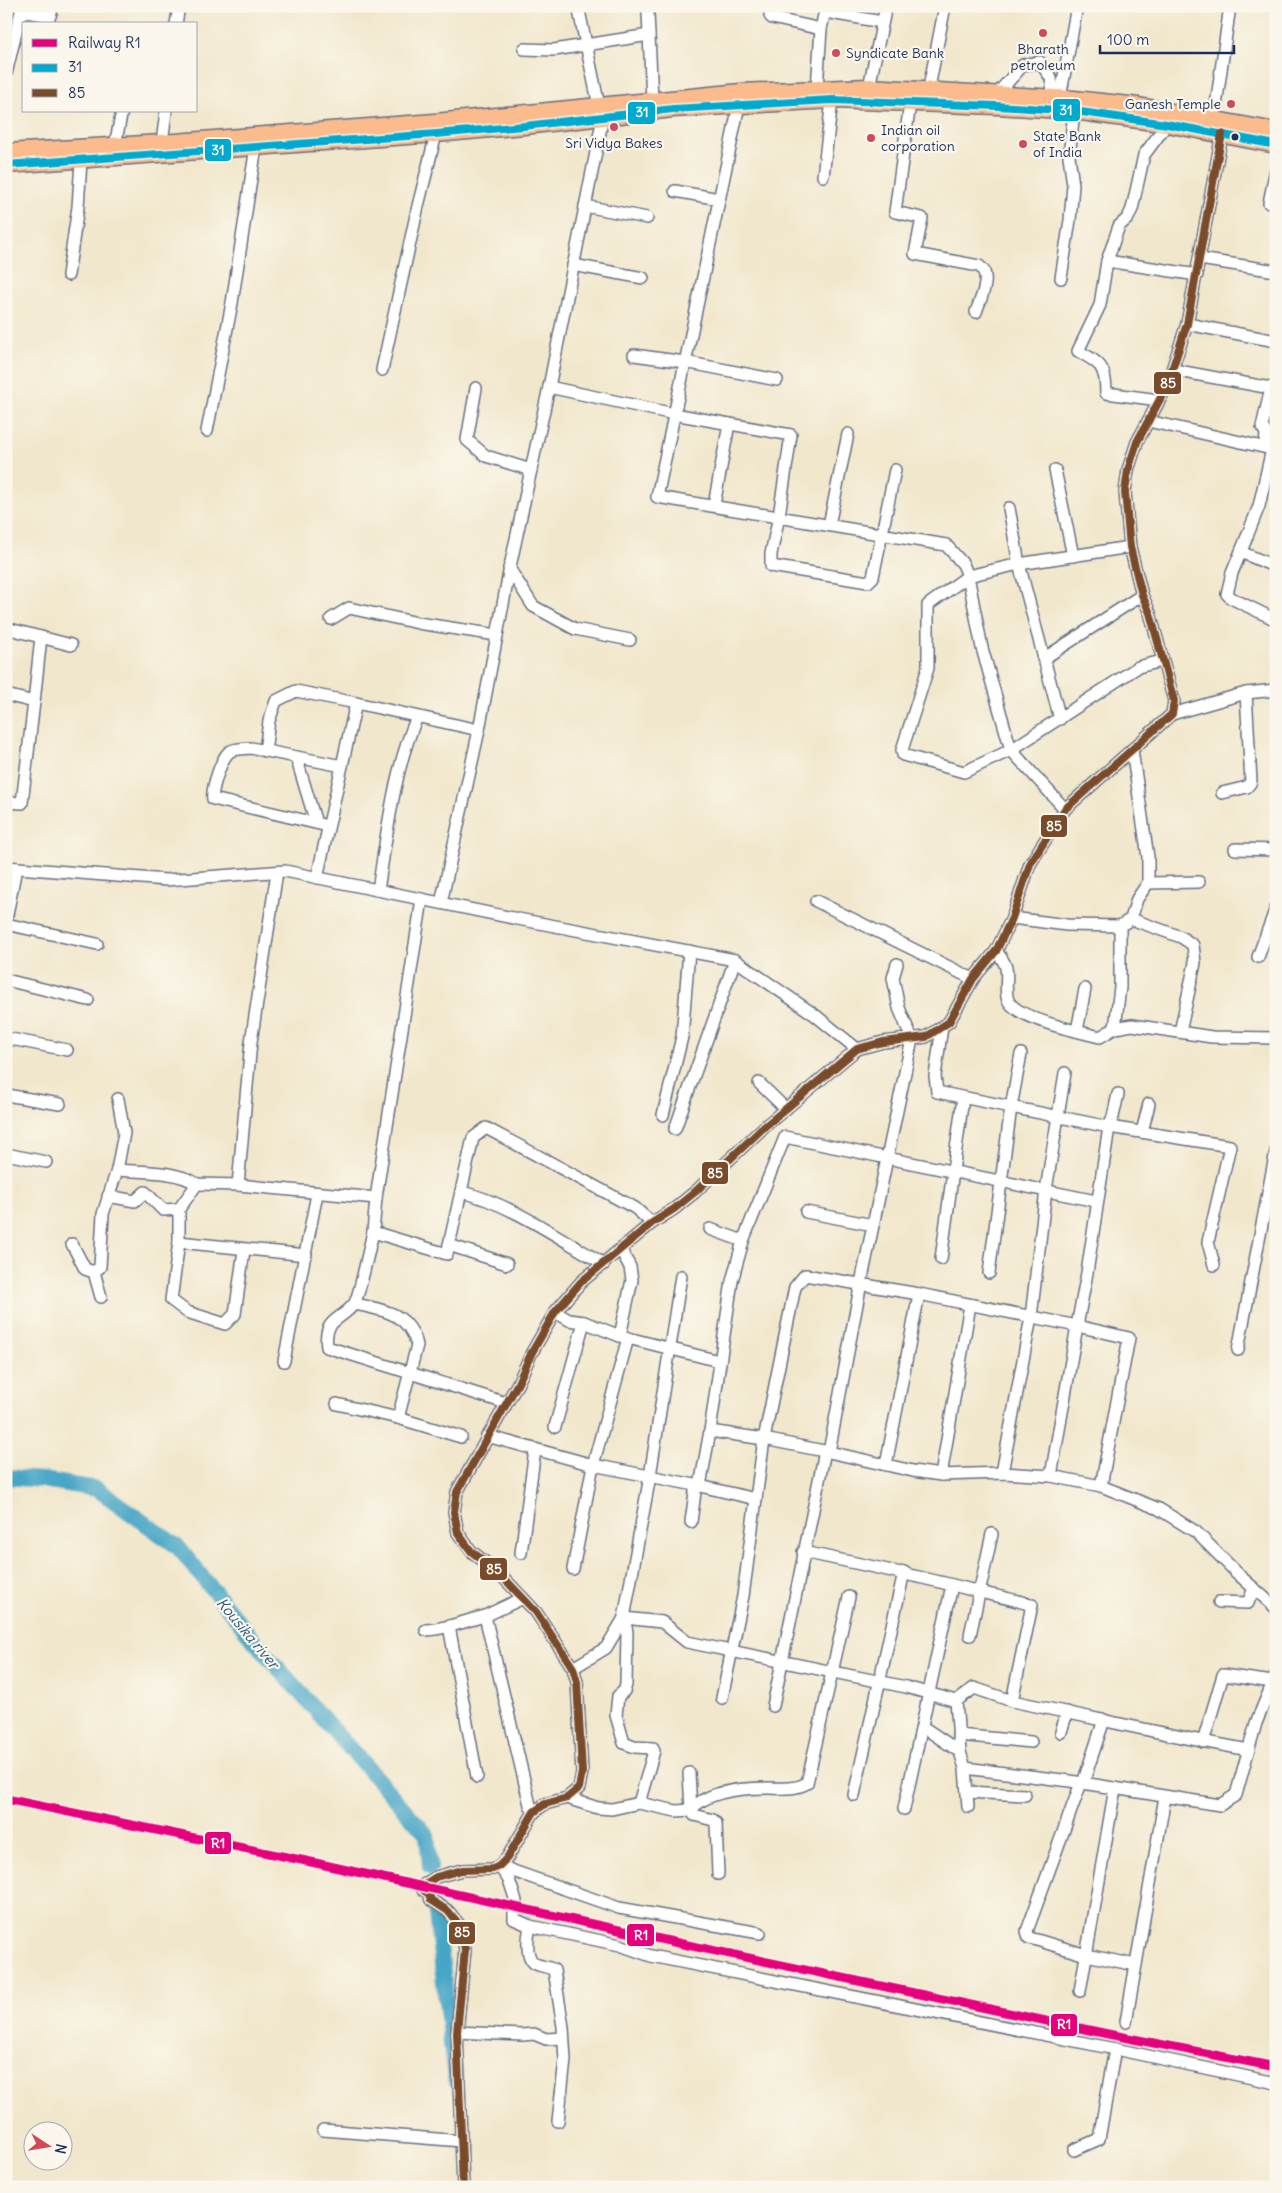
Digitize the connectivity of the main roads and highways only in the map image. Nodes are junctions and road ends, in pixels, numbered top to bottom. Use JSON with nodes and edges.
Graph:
{"nodes":[{"id":1,"x":919,"y":96,"type":"junction"},
{"id":2,"x":601,"y":111,"type":"junction"},
{"id":3,"x":1218,"y":127,"type":"junction"},
{"id":4,"x":1276,"y":131,"type":"edge"},
{"id":5,"x":359,"y":134,"type":"junction"},
{"id":6,"x":257,"y":141,"type":"junction"},
{"id":7,"x":1276,"y":145,"type":"edge"},
{"id":8,"x":6,"y":152,"type":"edge"},
{"id":9,"x":6,"y":165,"type":"edge"}],
"edges":[{"from":1,"to":2,"type":"highway"},
{"from":1,"to":2,"type":"highway"},
{"from":1,"to":3,"type":"highway"},
{"from":1,"to":3,"type":"highway"},
{"from":2,"to":5,"type":"highway"},
{"from":2,"to":5,"type":"highway"},
{"from":3,"to":4,"type":"highway"},
{"from":3,"to":7,"type":"highway"},
{"from":5,"to":6,"type":"highway"},
{"from":6,"to":8,"type":"highway"},
{"from":6,"to":9,"type":"highway"}]}
